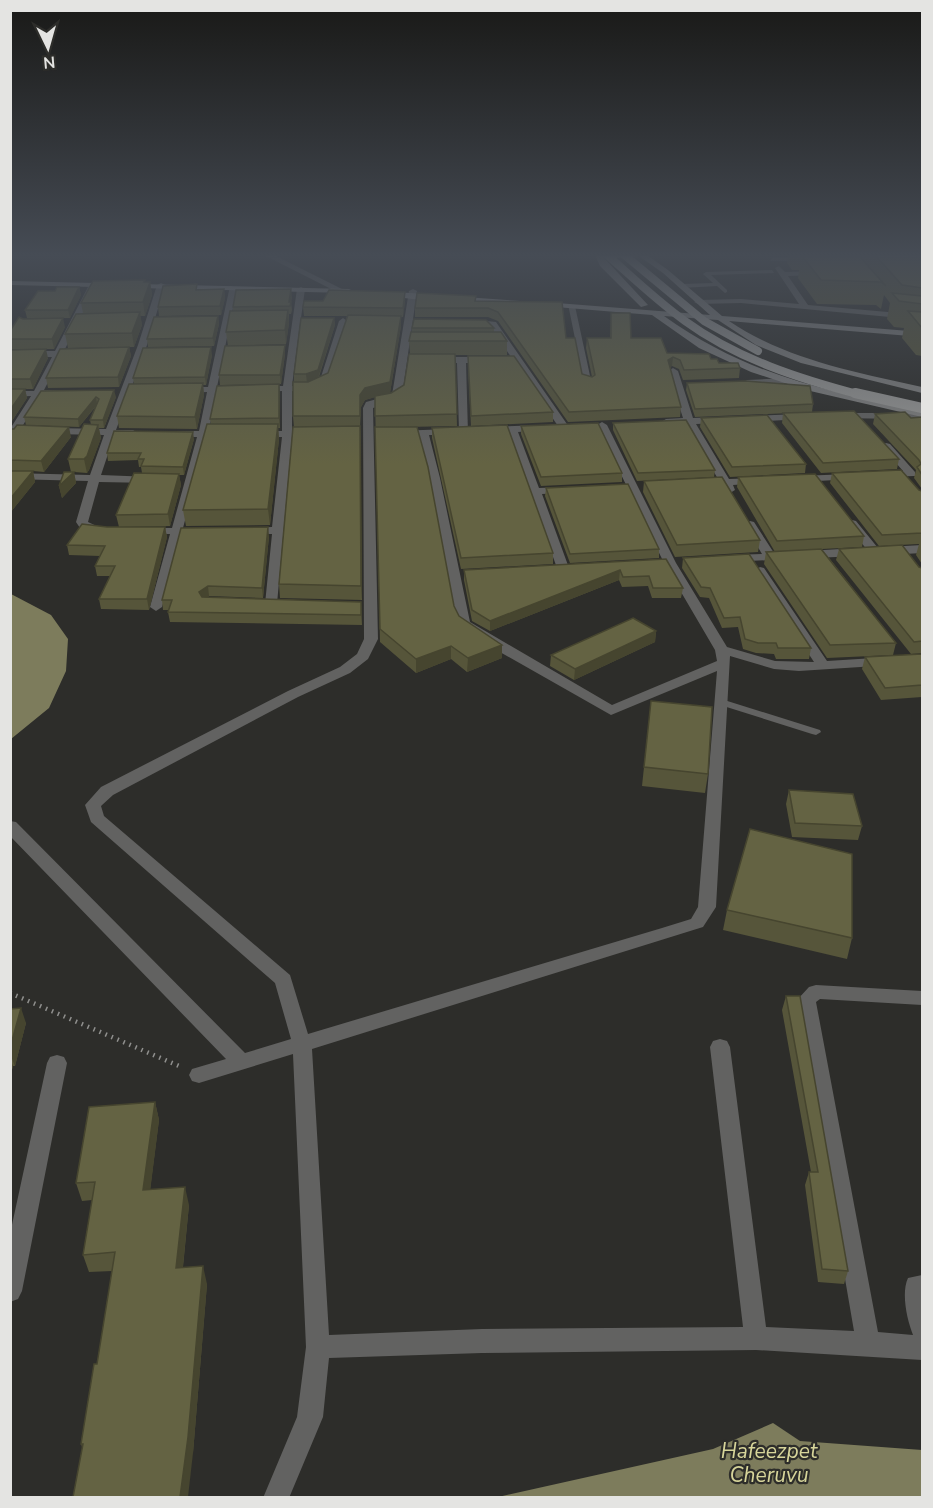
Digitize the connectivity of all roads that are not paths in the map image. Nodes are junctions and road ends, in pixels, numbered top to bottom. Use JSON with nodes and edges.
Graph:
{"nodes":[{"id":1,"x":71,"y":323,"type":"edge"},
{"id":2,"x":151,"y":323,"type":"edge"},
{"id":3,"x":221,"y":323,"type":"edge"},
{"id":4,"x":295,"y":323,"type":"edge"},
{"id":5,"x":347,"y":323,"type":"edge"},
{"id":6,"x":407,"y":323,"type":"edge"},
{"id":7,"x":491,"y":323,"type":"edge"},
{"id":8,"x":575,"y":323,"type":"edge"},
{"id":9,"x":669,"y":323,"type":"edge"},
{"id":10,"x":689,"y":323,"type":"edge"},
{"id":11,"x":708,"y":323,"type":"edge"},
{"id":12,"x":728,"y":323,"type":"edge"},
{"id":13,"x":794,"y":323,"type":"edge"},
{"id":14,"x":860,"y":323,"type":"edge"},
{"id":15,"x":922,"y":329,"type":"edge"},
{"id":16,"x":922,"y":334,"type":"edge"},
{"id":17,"x":494,"y":342,"type":"edge"},
{"id":18,"x":505,"y":342,"type":"junction"},
{"id":19,"x":292,"y":349,"type":"junction"},
{"id":20,"x":280,"y":350,"type":"edge"},
{"id":21,"x":209,"y":351,"type":"edge"},
{"id":22,"x":220,"y":351,"type":"junction"},
{"id":23,"x":232,"y":351,"type":"edge"},
{"id":24,"x":93,"y":353,"type":"edge"},
{"id":25,"x":10,"y":354,"type":"edge"},
{"id":26,"x":58,"y":354,"type":"junction"},
{"id":27,"x":411,"y":360,"type":"junction"},
{"id":28,"x":461,"y":360,"type":"junction"},
{"id":29,"x":495,"y":360,"type":"edge"},
{"id":30,"x":506,"y":360,"type":"edge"},
{"id":31,"x":517,"y":360,"type":"junction"},
{"id":32,"x":673,"y":371,"type":"edge"},
{"id":33,"x":787,"y":381,"type":"junction"},
{"id":34,"x":589,"y":383,"type":"edge"},
{"id":35,"x":732,"y":384,"type":"edge"},
{"id":36,"x":287,"y":388,"type":"junction"},
{"id":37,"x":213,"y":390,"type":"junction"},
{"id":38,"x":922,"y":390,"type":"edge"},
{"id":39,"x":169,"y":391,"type":"edge"},
{"id":40,"x":38,"y":393,"type":"junction"},
{"id":41,"x":68,"y":393,"type":"edge"},
{"id":42,"x":10,"y":394,"type":"edge"},
{"id":43,"x":922,"y":400,"type":"edge"},
{"id":44,"x":922,"y":408,"type":"edge"},
{"id":45,"x":922,"y":414,"type":"edge"},
{"id":46,"x":857,"y":415,"type":"junction"},
{"id":47,"x":922,"y":419,"type":"edge"},
{"id":48,"x":689,"y":422,"type":"junction"},
{"id":49,"x":655,"y":423,"type":"edge"},
{"id":50,"x":601,"y":425,"type":"edge"},
{"id":51,"x":512,"y":429,"type":"junction"},
{"id":52,"x":27,"y":430,"type":"edge"},
{"id":53,"x":39,"y":431,"type":"edge"},
{"id":54,"x":464,"y":431,"type":"junction"},
{"id":55,"x":108,"y":433,"type":"junction"},
{"id":56,"x":321,"y":433,"type":"edge"},
{"id":57,"x":376,"y":433,"type":"junction"},
{"id":58,"x":423,"y":433,"type":"junction"},
{"id":59,"x":13,"y":434,"type":"edge"},
{"id":60,"x":204,"y":434,"type":"junction"},
{"id":61,"x":239,"y":434,"type":"edge"},
{"id":62,"x":251,"y":434,"type":"edge"},
{"id":63,"x":287,"y":434,"type":"junction"},
{"id":64,"x":912,"y":474,"type":"edge"},
{"id":65,"x":10,"y":476,"type":"edge"},
{"id":66,"x":93,"y":479,"type":"junction"},
{"id":67,"x":180,"y":480,"type":"junction"},
{"id":68,"x":725,"y":482,"type":"junction"},
{"id":69,"x":690,"y":484,"type":"edge"},
{"id":70,"x":578,"y":489,"type":"edge"},
{"id":71,"x":916,"y":489,"type":"edge"},
{"id":72,"x":535,"y":491,"type":"junction"},
{"id":73,"x":845,"y":515,"type":"edge"},
{"id":74,"x":279,"y":530,"type":"junction"},
{"id":75,"x":131,"y":531,"type":"edge"},
{"id":76,"x":177,"y":531,"type":"junction"},
{"id":77,"x":211,"y":531,"type":"edge"},
{"id":78,"x":234,"y":531,"type":"edge"},
{"id":79,"x":109,"y":532,"type":"edge"},
{"id":80,"x":922,"y":549,"type":"edge"},
{"id":81,"x":903,"y":550,"type":"junction"},
{"id":82,"x":874,"y":551,"type":"junction"},
{"id":83,"x":770,"y":557,"type":"junction"},
{"id":84,"x":752,"y":558,"type":"junction"},
{"id":85,"x":717,"y":560,"type":"edge"},
{"id":86,"x":916,"y":566,"type":"edge"},
{"id":87,"x":563,"y":568,"type":"edge"},
{"id":88,"x":271,"y":604,"type":"edge"},
{"id":89,"x":156,"y":608,"type":"dead end"},
{"id":90,"x":893,"y":643,"type":"edge"},
{"id":91,"x":723,"y":657,"type":"junction"},
{"id":92,"x":922,"y":659,"type":"edge"},
{"id":93,"x":907,"y":661,"type":"junction"},
{"id":94,"x":823,"y":666,"type":"junction"},
{"id":95,"x":721,"y":702,"type":"junction"},
{"id":96,"x":816,"y":732,"type":"dead end"},
{"id":97,"x":10,"y":826,"type":"edge"},
{"id":98,"x":922,"y":998,"type":"edge"},
{"id":99,"x":302,"y":1045,"type":"junction"},
{"id":100,"x":720,"y":1047,"type":"dead end"},
{"id":101,"x":57,"y":1063,"type":"dead end"},
{"id":102,"x":242,"y":1063,"type":"junction"},
{"id":103,"x":199,"y":1075,"type":"road end"},
{"id":104,"x":922,"y":1286,"type":"edge"},
{"id":105,"x":10,"y":1291,"type":"edge"},
{"id":106,"x":922,"y":1328,"type":"edge"},
{"id":107,"x":756,"y":1338,"type":"junction"},
{"id":108,"x":868,"y":1343,"type":"junction"},
{"id":109,"x":318,"y":1347,"type":"junction"},
{"id":110,"x":922,"y":1348,"type":"edge"},
{"id":111,"x":276,"y":1497,"type":"edge"}],
"edges":[{"from":1,"to":26,"type":"street"},
{"from":2,"to":55,"type":"street"},
{"from":3,"to":22,"type":"street"},
{"from":4,"to":19,"type":"street"},
{"from":5,"to":36,"type":"street"},
{"from":6,"to":27,"type":"street"},
{"from":7,"to":18,"type":"street"},
{"from":8,"to":34,"type":"street"},
{"from":9,"to":33,"type":"main road"},
{"from":10,"to":44,"type":"main road","bridge":true},
{"from":11,"to":43,"type":"main road","bridge":true},
{"from":12,"to":38,"type":"main road"},
{"from":13,"to":16,"type":"main road"},
{"from":14,"to":15,"type":"main road"},
{"from":17,"to":18,"type":"street"},
{"from":18,"to":31,"type":"street"},
{"from":19,"to":20,"type":"street"},
{"from":19,"to":36,"type":"street"},
{"from":21,"to":22,"type":"street"},
{"from":22,"to":23,"type":"street"},
{"from":22,"to":37,"type":"street"},
{"from":24,"to":26,"type":"street"},
{"from":25,"to":26,"type":"street"},
{"from":26,"to":40,"type":"street"},
{"from":27,"to":28,"type":"street"},
{"from":27,"to":57,"type":"street"},
{"from":28,"to":29,"type":"street"},
{"from":28,"to":54,"type":"street"},
{"from":30,"to":31,"type":"street"},
{"from":31,"to":51,"type":"street"},
{"from":32,"to":48,"type":"street"},
{"from":33,"to":35,"type":"street"},
{"from":33,"to":45,"type":"main road"},
{"from":36,"to":37,"type":"street"},
{"from":36,"to":63,"type":"street"},
{"from":37,"to":39,"type":"street"},
{"from":37,"to":60,"type":"street"},
{"from":40,"to":41,"type":"street"},
{"from":40,"to":42,"type":"street"},
{"from":40,"to":59,"type":"street"},
{"from":46,"to":47,"type":"street"},
{"from":46,"to":48,"type":"street"},
{"from":46,"to":64,"type":"street"},
{"from":48,"to":49,"type":"street"},
{"from":48,"to":68,"type":"street"},
{"from":50,"to":91,"type":"street"},
{"from":51,"to":54,"type":"street"},
{"from":51,"to":72,"type":"street"},
{"from":52,"to":59,"type":"street"},
{"from":53,"to":55,"type":"street"},
{"from":54,"to":58,"type":"street"},
{"from":55,"to":60,"type":"street"},
{"from":55,"to":66,"type":"street"},
{"from":56,"to":63,"type":"street"},
{"from":57,"to":58,"type":"street"},
{"from":57,"to":99,"type":"street"},
{"from":58,"to":91,"type":"street"},
{"from":60,"to":61,"type":"street"},
{"from":60,"to":67,"type":"street"},
{"from":62,"to":63,"type":"street"},
{"from":63,"to":74,"type":"street"},
{"from":64,"to":68,"type":"street"},
{"from":64,"to":71,"type":"street"},
{"from":65,"to":66,"type":"street"},
{"from":66,"to":67,"type":"street"},
{"from":66,"to":79,"type":"street"},
{"from":67,"to":76,"type":"street"},
{"from":68,"to":69,"type":"street"},
{"from":68,"to":83,"type":"street"},
{"from":70,"to":72,"type":"street"},
{"from":72,"to":87,"type":"street"},
{"from":73,"to":82,"type":"street"},
{"from":74,"to":78,"type":"street"},
{"from":74,"to":88,"type":"street"},
{"from":75,"to":76,"type":"street"},
{"from":76,"to":77,"type":"street"},
{"from":76,"to":89,"type":"street"},
{"from":80,"to":81,"type":"street"},
{"from":81,"to":82,"type":"street"},
{"from":81,"to":86,"type":"street"},
{"from":82,"to":83,"type":"street"},
{"from":83,"to":84,"type":"street"},
{"from":84,"to":85,"type":"street"},
{"from":84,"to":94,"type":"street"},
{"from":90,"to":93,"type":"street"},
{"from":91,"to":94,"type":"street"},
{"from":91,"to":95,"type":"street"},
{"from":92,"to":93,"type":"street"},
{"from":93,"to":94,"type":"street"},
{"from":95,"to":96,"type":"lane"},
{"from":95,"to":99,"type":"street"},
{"from":97,"to":102,"type":"street"},
{"from":98,"to":108,"type":"street"},
{"from":99,"to":102,"type":"street"},
{"from":99,"to":109,"type":"street"},
{"from":100,"to":107,"type":"street"},
{"from":101,"to":105,"type":"street"},
{"from":102,"to":103,"type":"street"},
{"from":104,"to":106,"type":"street"},
{"from":107,"to":108,"type":"street"},
{"from":107,"to":109,"type":"street"},
{"from":108,"to":110,"type":"street"},
{"from":109,"to":111,"type":"street"}]}
